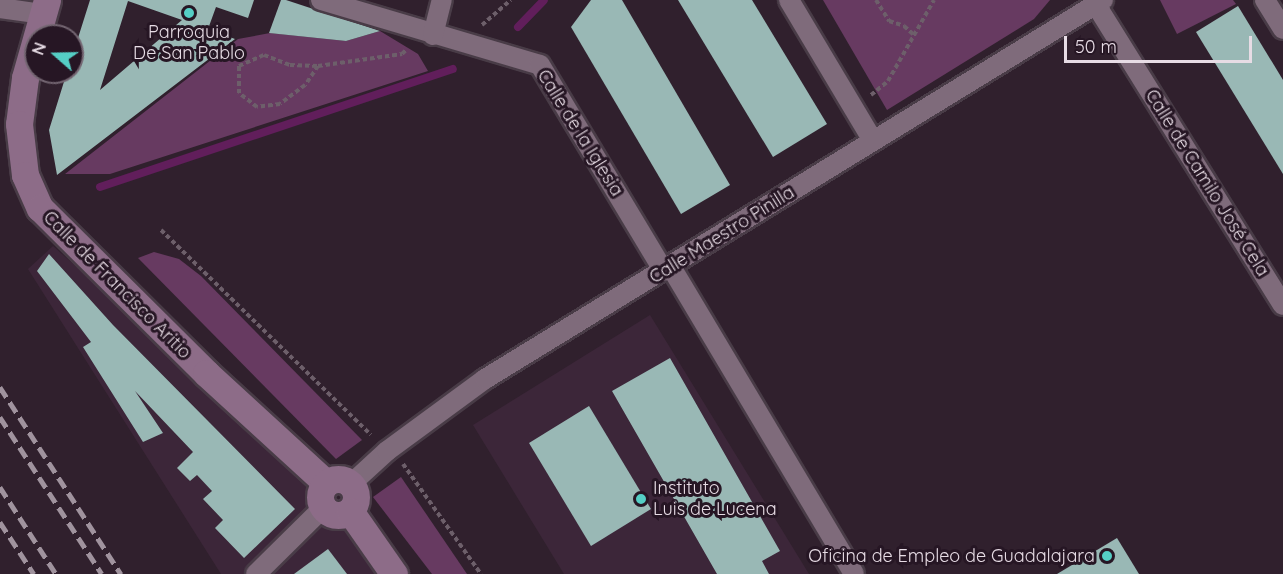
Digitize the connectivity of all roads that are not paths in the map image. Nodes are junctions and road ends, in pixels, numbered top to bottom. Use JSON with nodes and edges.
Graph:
{"nodes":[{"id":1,"x":321,"y":0,"type":"edge"},
{"id":2,"x":442,"y":0,"type":"edge"},
{"id":3,"x":789,"y":0,"type":"edge"},
{"id":4,"x":1265,"y":0,"type":"edge"},
{"id":5,"x":1097,"y":1,"type":"edge"},
{"id":6,"x":45,"y":7,"type":"edge"},
{"id":7,"x":0,"y":8,"type":"edge"},
{"id":8,"x":1283,"y":29,"type":"edge"},
{"id":9,"x":429,"y":33,"type":"junction"},
{"id":10,"x":873,"y":141,"type":"junction"},
{"id":11,"x":668,"y":269,"type":"junction"},
{"id":12,"x":1283,"y":305,"type":"edge"},
{"id":13,"x":333,"y":492,"type":"junction"},
{"id":14,"x":256,"y":574,"type":"edge"},
{"id":15,"x":394,"y":574,"type":"edge"},
{"id":16,"x":854,"y":574,"type":"edge"}],
"edges":[{"from":1,"to":9,"type":"street","name":"Calle de la Iglesia"},
{"from":2,"to":9,"type":"street"},
{"from":3,"to":10,"type":"street"},
{"from":4,"to":8,"type":"street"},
{"from":5,"to":10,"type":"street","name":"Calle Maestro Pinilla"},
{"from":5,"to":12,"type":"street","name":"Calle de Camilo José Cela"},
{"from":6,"to":7,"type":"street"},
{"from":6,"to":13,"type":"main road","name":"Calle de Francisco Aritio"},
{"from":9,"to":11,"type":"street","name":"Calle de la Iglesia"},
{"from":10,"to":11,"type":"street","name":"Calle Maestro Pinilla"},
{"from":11,"to":13,"type":"street","name":"Calle Maestro Pinilla"},
{"from":11,"to":16,"type":"street","name":"Calle de la Iglesia"},
{"from":13,"to":14,"type":"street","name":"Calle Maestro Pinilla"},
{"from":13,"to":15,"type":"main road"}]}
